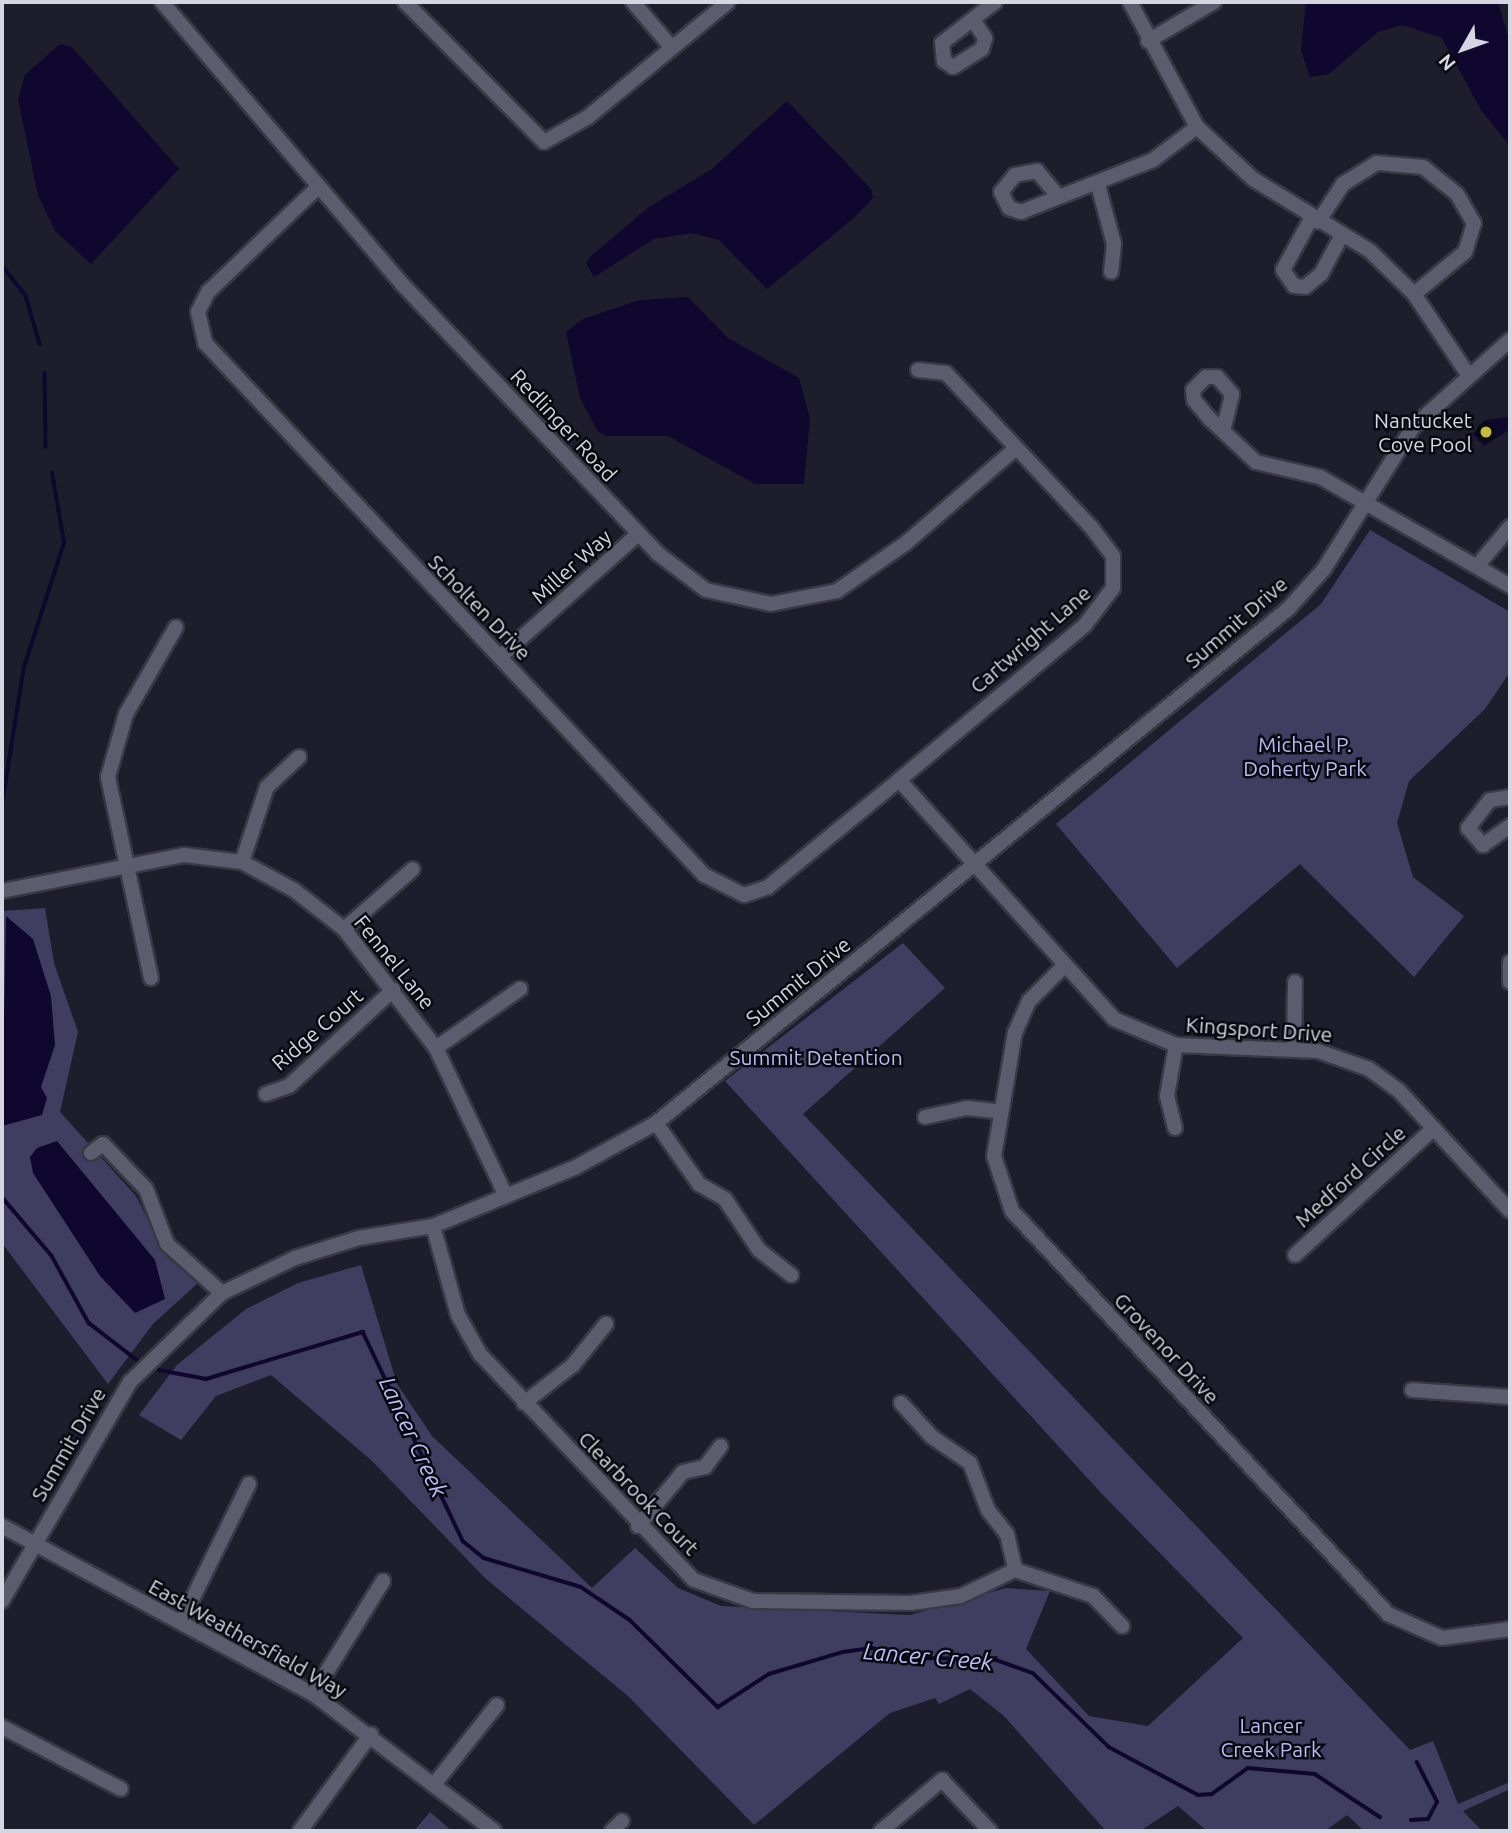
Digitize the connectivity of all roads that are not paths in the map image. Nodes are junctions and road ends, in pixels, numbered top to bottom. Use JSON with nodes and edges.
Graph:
{"nodes":[{"id":1,"x":162,"y":2,"type":"edge"},
{"id":2,"x":405,"y":2,"type":"edge"},
{"id":3,"x":634,"y":2,"type":"edge"},
{"id":4,"x":728,"y":2,"type":"edge"},
{"id":5,"x":995,"y":2,"type":"edge"},
{"id":6,"x":1130,"y":2,"type":"edge"},
{"id":7,"x":1214,"y":2,"type":"edge"},
{"id":8,"x":973,"y":20,"type":"dead end"},
{"id":9,"x":1148,"y":41,"type":"junction"},
{"id":10,"x":673,"y":48,"type":"junction"},
{"id":11,"x":1197,"y":127,"type":"junction"},
{"id":12,"x":1098,"y":185,"type":"junction"},
{"id":13,"x":318,"y":187,"type":"junction"},
{"id":14,"x":1058,"y":196,"type":"dead end"},
{"id":15,"x":1315,"y":219,"type":"junction"},
{"id":16,"x":1342,"y":235,"type":"junction"},
{"id":17,"x":1111,"y":272,"type":"dead end"},
{"id":18,"x":1414,"y":293,"type":"junction"},
{"id":19,"x":1510,"y":340,"type":"edge"},
{"id":20,"x":918,"y":370,"type":"dead end"},
{"id":21,"x":1467,"y":373,"type":"junction"},
{"id":22,"x":1223,"y":431,"type":"dead end"},
{"id":23,"x":1016,"y":448,"type":"junction"},
{"id":24,"x":1362,"y":500,"type":"junction"},
{"id":25,"x":1510,"y":527,"type":"edge"},
{"id":26,"x":638,"y":534,"type":"junction"},
{"id":27,"x":1477,"y":566,"type":"junction"},
{"id":28,"x":1510,"y":586,"type":"edge"},
{"id":29,"x":176,"y":627,"type":"dead end"},
{"id":30,"x":500,"y":657,"type":"junction"},
{"id":31,"x":299,"y":757,"type":"dead end"},
{"id":32,"x":899,"y":780,"type":"junction"},
{"id":33,"x":1510,"y":797,"type":"edge"},
{"id":34,"x":1510,"y":826,"type":"edge"},
{"id":35,"x":242,"y":862,"type":"junction"},
{"id":36,"x":123,"y":865,"type":"junction"},
{"id":37,"x":974,"y":866,"type":"junction"},
{"id":38,"x":413,"y":869,"type":"dead end"},
{"id":39,"x":2,"y":891,"type":"edge"},
{"id":40,"x":344,"y":929,"type":"junction"},
{"id":41,"x":1510,"y":962,"type":"edge"},
{"id":42,"x":1063,"y":967,"type":"junction"},
{"id":43,"x":151,"y":978,"type":"dead end"},
{"id":44,"x":1295,"y":982,"type":"dead end"},
{"id":45,"x":1510,"y":982,"type":"edge"},
{"id":46,"x":520,"y":989,"type":"dead end"},
{"id":47,"x":393,"y":990,"type":"junction"},
{"id":48,"x":1176,"y":1045,"type":"junction"},
{"id":49,"x":436,"y":1048,"type":"junction"},
{"id":50,"x":1294,"y":1049,"type":"junction"},
{"id":51,"x":266,"y":1094,"type":"dead end"},
{"id":52,"x":998,"y":1111,"type":"junction"},
{"id":53,"x":925,"y":1116,"type":"dead end"},
{"id":54,"x":656,"y":1123,"type":"junction"},
{"id":55,"x":1174,"y":1128,"type":"dead end"},
{"id":56,"x":1434,"y":1128,"type":"junction"},
{"id":57,"x":91,"y":1153,"type":"dead end"},
{"id":58,"x":506,"y":1196,"type":"junction"},
{"id":59,"x":1510,"y":1211,"type":"edge"},
{"id":60,"x":433,"y":1226,"type":"junction"},
{"id":61,"x":1295,"y":1255,"type":"dead end"},
{"id":62,"x":791,"y":1275,"type":"dead end"},
{"id":63,"x":222,"y":1293,"type":"junction"},
{"id":64,"x":606,"y":1324,"type":"dead end"},
{"id":65,"x":1412,"y":1390,"type":"dead end"},
{"id":66,"x":1510,"y":1398,"type":"edge"},
{"id":67,"x":901,"y":1402,"type":"dead end"},
{"id":68,"x":524,"y":1403,"type":"junction"},
{"id":69,"x":721,"y":1446,"type":"dead end"},
{"id":70,"x":249,"y":1484,"type":"dead end"},
{"id":71,"x":2,"y":1526,"type":"edge"},
{"id":72,"x":638,"y":1526,"type":"junction"},
{"id":73,"x":34,"y":1547,"type":"junction"},
{"id":74,"x":1015,"y":1570,"type":"junction"},
{"id":75,"x":383,"y":1581,"type":"dead end"},
{"id":76,"x":2,"y":1601,"type":"edge"},
{"id":77,"x":180,"y":1622,"type":"junction"},
{"id":78,"x":1122,"y":1626,"type":"dead end"},
{"id":79,"x":1510,"y":1629,"type":"edge"},
{"id":80,"x":313,"y":1694,"type":"junction"},
{"id":81,"x":496,"y":1705,"type":"dead end"},
{"id":82,"x":2,"y":1727,"type":"edge"},
{"id":83,"x":371,"y":1734,"type":"junction"},
{"id":84,"x":436,"y":1782,"type":"junction"},
{"id":85,"x":121,"y":1789,"type":"dead end"},
{"id":86,"x":300,"y":1831,"type":"edge"},
{"id":87,"x":494,"y":1831,"type":"edge"},
{"id":88,"x":881,"y":1831,"type":"edge"},
{"id":89,"x":990,"y":1831,"type":"edge"}],
"edges":[{"from":1,"to":13,"type":"street","name":"Redlinger Road"},
{"from":2,"to":10,"type":"street"},
{"from":3,"to":10,"type":"street"},
{"from":4,"to":10,"type":"street"},
{"from":5,"to":8,"type":"street"},
{"from":6,"to":9,"type":"street"},
{"from":7,"to":9,"type":"street"},
{"from":9,"to":11,"type":"street"},
{"from":11,"to":12,"type":"street"},
{"from":11,"to":15,"type":"street"},
{"from":12,"to":14,"type":"street"},
{"from":12,"to":17,"type":"street"},
{"from":13,"to":26,"type":"street","name":"Redlinger Road"},
{"from":13,"to":30,"type":"street","name":"Scholten Drive"},
{"from":15,"to":16,"type":"street"},
{"from":15,"to":16,"type":"street"},
{"from":15,"to":18,"type":"street"},
{"from":16,"to":18,"type":"street"},
{"from":18,"to":21,"type":"street"},
{"from":19,"to":21,"type":"street","name":"Summit Drive"},
{"from":20,"to":23,"type":"street","name":"Cartwright Lane"},
{"from":21,"to":24,"type":"street","name":"Summit Drive"},
{"from":22,"to":24,"type":"street"},
{"from":23,"to":26,"type":"street","name":"Redlinger Road"},
{"from":23,"to":32,"type":"street","name":"Cartwright Lane"},
{"from":24,"to":27,"type":"street"},
{"from":24,"to":37,"type":"street","name":"Summit Drive"},
{"from":25,"to":27,"type":"street"},
{"from":26,"to":30,"type":"street","name":"Miller Way"},
{"from":27,"to":28,"type":"street"},
{"from":29,"to":36,"type":"street"},
{"from":30,"to":32,"type":"street","name":"Scholten Drive"},
{"from":31,"to":35,"type":"street"},
{"from":32,"to":37,"type":"street","name":"Kingsport Drive"},
{"from":33,"to":34,"type":"street"},
{"from":35,"to":36,"type":"street","name":"Fennel Lane"},
{"from":35,"to":40,"type":"street","name":"Fennel Lane"},
{"from":36,"to":39,"type":"street","name":"Fennel Lane"},
{"from":36,"to":43,"type":"street"},
{"from":37,"to":42,"type":"street","name":"Kingsport Drive"},
{"from":37,"to":54,"type":"street","name":"Summit Drive"},
{"from":38,"to":40,"type":"street"},
{"from":40,"to":47,"type":"street","name":"Fennel Lane"},
{"from":41,"to":45,"type":"street"},
{"from":42,"to":48,"type":"street","name":"Kingsport Drive"},
{"from":42,"to":52,"type":"street","name":"Grovenor Drive"},
{"from":44,"to":50,"type":"street"},
{"from":46,"to":49,"type":"street"},
{"from":47,"to":49,"type":"street","name":"Fennel Lane"},
{"from":47,"to":51,"type":"street","name":"Ridge Court"},
{"from":48,"to":50,"type":"street","name":"Kingsport Drive"},
{"from":48,"to":55,"type":"street"},
{"from":49,"to":58,"type":"street","name":"Fennel Lane"},
{"from":50,"to":56,"type":"street","name":"Kingsport Drive"},
{"from":52,"to":53,"type":"street"},
{"from":52,"to":79,"type":"street","name":"Grovenor Drive"},
{"from":54,"to":58,"type":"street","name":"Summit Drive"},
{"from":54,"to":62,"type":"street"},
{"from":56,"to":59,"type":"street","name":"Kingsport Drive"},
{"from":56,"to":61,"type":"street","name":"Medford Circle"},
{"from":57,"to":63,"type":"street"},
{"from":58,"to":60,"type":"street","name":"Summit Drive"},
{"from":60,"to":63,"type":"street","name":"Summit Drive"},
{"from":60,"to":68,"type":"street","name":"Clearbrook Court"},
{"from":63,"to":73,"type":"street","name":"Summit Drive"},
{"from":64,"to":68,"type":"street"},
{"from":65,"to":66,"type":"street"},
{"from":67,"to":74,"type":"street"},
{"from":68,"to":72,"type":"street","name":"Clearbrook Court"},
{"from":69,"to":72,"type":"street"},
{"from":70,"to":77,"type":"street"},
{"from":71,"to":73,"type":"street","name":"East Weathersfield Way"},
{"from":72,"to":74,"type":"street","name":"Clearbrook Court"},
{"from":73,"to":76,"type":"street","name":"Summit Drive"},
{"from":73,"to":77,"type":"street","name":"East Weathersfield Way"},
{"from":74,"to":78,"type":"street"},
{"from":75,"to":80,"type":"street"},
{"from":77,"to":80,"type":"street","name":"East Weathersfield Way"},
{"from":80,"to":83,"type":"street","name":"East Weathersfield Way"},
{"from":81,"to":84,"type":"street"},
{"from":82,"to":85,"type":"street"},
{"from":83,"to":84,"type":"street","name":"East Weathersfield Way"},
{"from":83,"to":86,"type":"street"},
{"from":84,"to":87,"type":"street","name":"East Weathersfield Way"},
{"from":88,"to":89,"type":"street"}]}
